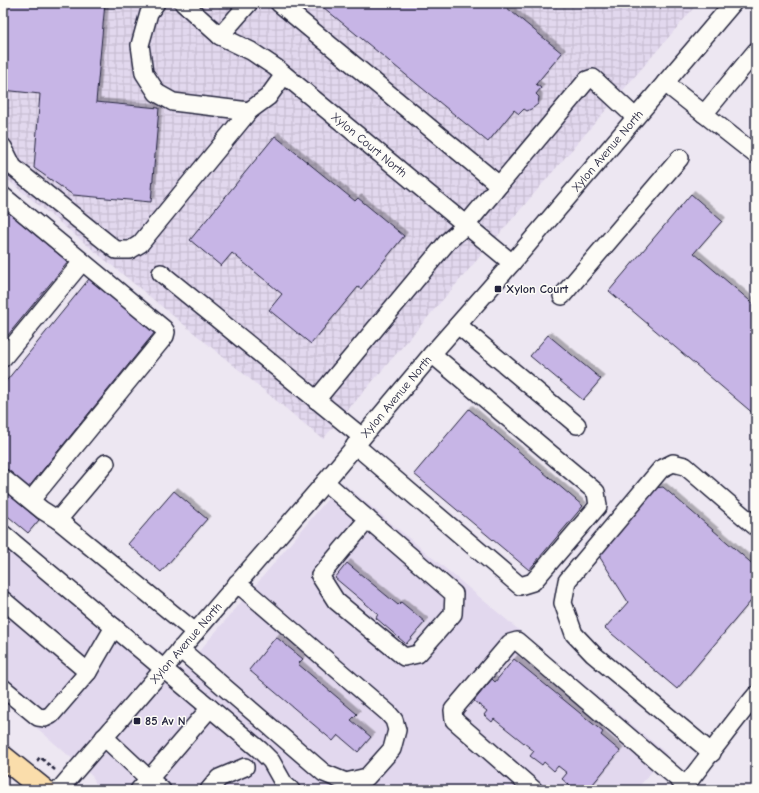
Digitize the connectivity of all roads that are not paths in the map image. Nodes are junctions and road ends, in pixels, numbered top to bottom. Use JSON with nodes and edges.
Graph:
{"nodes":[{"id":1,"x":156,"y":3,"type":"edge"},
{"id":2,"x":183,"y":3,"type":"edge"},
{"id":3,"x":249,"y":3,"type":"edge"},
{"id":4,"x":279,"y":3,"type":"edge"},
{"id":5,"x":733,"y":3,"type":"edge"},
{"id":6,"x":220,"y":36,"type":"junction"},
{"id":7,"x":756,"y":51,"type":"edge"},
{"id":8,"x":284,"y":75,"type":"junction"},
{"id":9,"x":665,"y":83,"type":"junction"},
{"id":10,"x":249,"y":111,"type":"junction"},
{"id":11,"x":704,"y":114,"type":"junction"},
{"id":12,"x":635,"y":117,"type":"junction"},
{"id":13,"x":3,"y":148,"type":"edge"},
{"id":14,"x":756,"y":155,"type":"edge"},
{"id":15,"x":680,"y":158,"type":"dead end"},
{"id":16,"x":499,"y":185,"type":"junction"},
{"id":17,"x":3,"y":196,"type":"edge"},
{"id":18,"x":466,"y":225,"type":"junction"},
{"id":19,"x":82,"y":262,"type":"junction"},
{"id":20,"x":512,"y":263,"type":"junction"},
{"id":21,"x":161,"y":273,"type":"dead end"},
{"id":22,"x":562,"y":296,"type":"dead end"},
{"id":23,"x":458,"y":325,"type":"junction"},
{"id":24,"x":432,"y":354,"type":"junction"},
{"id":25,"x":3,"y":358,"type":"edge"},
{"id":26,"x":316,"y":400,"type":"junction"},
{"id":27,"x":577,"y":425,"type":"dead end"},
{"id":28,"x":358,"y":441,"type":"junction"},
{"id":29,"x":106,"y":463,"type":"dead end"},
{"id":30,"x":3,"y":478,"type":"edge"},
{"id":31,"x":325,"y":482,"type":"junction"},
{"id":32,"x":30,"y":500,"type":"junction"},
{"id":33,"x":368,"y":519,"type":"junction"},
{"id":34,"x":58,"y":520,"type":"junction"},
{"id":35,"x":756,"y":527,"type":"edge"},
{"id":36,"x":3,"y":534,"type":"edge"},
{"id":37,"x":237,"y":583,"type":"junction"},
{"id":38,"x":3,"y":600,"type":"edge"},
{"id":39,"x":114,"y":627,"type":"junction"},
{"id":40,"x":195,"y":632,"type":"junction"},
{"id":41,"x":180,"y":649,"type":"junction"},
{"id":42,"x":163,"y":669,"type":"junction"},
{"id":43,"x":88,"y":672,"type":"junction"},
{"id":44,"x":3,"y":688,"type":"edge"},
{"id":45,"x":756,"y":695,"type":"edge"},
{"id":46,"x":210,"y":708,"type":"junction"},
{"id":47,"x":104,"y":737,"type":"junction"},
{"id":48,"x":712,"y":752,"type":"junction"},
{"id":49,"x":3,"y":757,"type":"edge"},
{"id":50,"x":245,"y":767,"type":"dead end"},
{"id":51,"x":144,"y":784,"type":"edge"},
{"id":52,"x":684,"y":788,"type":"edge"},
{"id":53,"x":44,"y":790,"type":"edge"},
{"id":54,"x":59,"y":790,"type":"edge"},
{"id":55,"x":162,"y":790,"type":"edge"},
{"id":56,"x":209,"y":790,"type":"edge"},
{"id":57,"x":291,"y":790,"type":"edge"},
{"id":58,"x":534,"y":790,"type":"edge"}],
"edges":[{"from":1,"to":10,"type":"street"},
{"from":2,"to":6,"type":"street","name":"Xylon Court North"},
{"from":3,"to":6,"type":"street"},
{"from":4,"to":16,"type":"street"},
{"from":5,"to":9,"type":"street","name":"Xylon Avenue North"},
{"from":6,"to":8,"type":"street","name":"Xylon Court North"},
{"from":7,"to":11,"type":"street"},
{"from":8,"to":10,"type":"street"},
{"from":8,"to":18,"type":"street","name":"Xylon Court North"},
{"from":9,"to":11,"type":"street"},
{"from":9,"to":12,"type":"street","name":"Xylon Avenue North"},
{"from":10,"to":13,"type":"street"},
{"from":11,"to":14,"type":"street"},
{"from":12,"to":16,"type":"street"},
{"from":12,"to":20,"type":"street","name":"Xylon Avenue North"},
{"from":15,"to":22,"type":"street"},
{"from":16,"to":18,"type":"street"},
{"from":17,"to":19,"type":"street"},
{"from":18,"to":20,"type":"street","name":"Xylon Court North"},
{"from":18,"to":26,"type":"street"},
{"from":19,"to":25,"type":"street"},
{"from":19,"to":32,"type":"street"},
{"from":20,"to":23,"type":"street","name":"Xylon Avenue North"},
{"from":21,"to":26,"type":"street"},
{"from":23,"to":24,"type":"street","name":"Xylon Avenue North"},
{"from":23,"to":27,"type":"street"},
{"from":24,"to":28,"type":"street","name":"Xylon Avenue North"},
{"from":24,"to":28,"type":"street"},
{"from":26,"to":28,"type":"street"},
{"from":28,"to":31,"type":"street","name":"Xylon Avenue North"},
{"from":29,"to":34,"type":"street"},
{"from":30,"to":32,"type":"street"},
{"from":31,"to":33,"type":"street"},
{"from":31,"to":37,"type":"street","name":"Xylon Avenue North"},
{"from":32,"to":34,"type":"street"},
{"from":33,"to":33,"type":"street"},
{"from":34,"to":40,"type":"street"},
{"from":35,"to":48,"type":"street"},
{"from":36,"to":39,"type":"street"},
{"from":37,"to":40,"type":"street","name":"Xylon Avenue North"},
{"from":37,"to":41,"type":"street"},
{"from":38,"to":43,"type":"street"},
{"from":39,"to":42,"type":"street"},
{"from":39,"to":43,"type":"street"},
{"from":40,"to":41,"type":"street","name":"Xylon Avenue North"},
{"from":41,"to":42,"type":"street","name":"Xylon Avenue North"},
{"from":42,"to":46,"type":"street"},
{"from":42,"to":47,"type":"street","name":"Xylon Avenue North"},
{"from":43,"to":44,"type":"street"},
{"from":45,"to":48,"type":"street"},
{"from":46,"to":51,"type":"street"},
{"from":46,"to":57,"type":"street"},
{"from":47,"to":51,"type":"street"},
{"from":47,"to":54,"type":"street","name":"Xylon Avenue North"},
{"from":48,"to":52,"type":"street"},
{"from":49,"to":53,"type":"main road"},
{"from":50,"to":56,"type":"street"},
{"from":51,"to":55,"type":"street"},
{"from":52,"to":58,"type":"street"}]}
